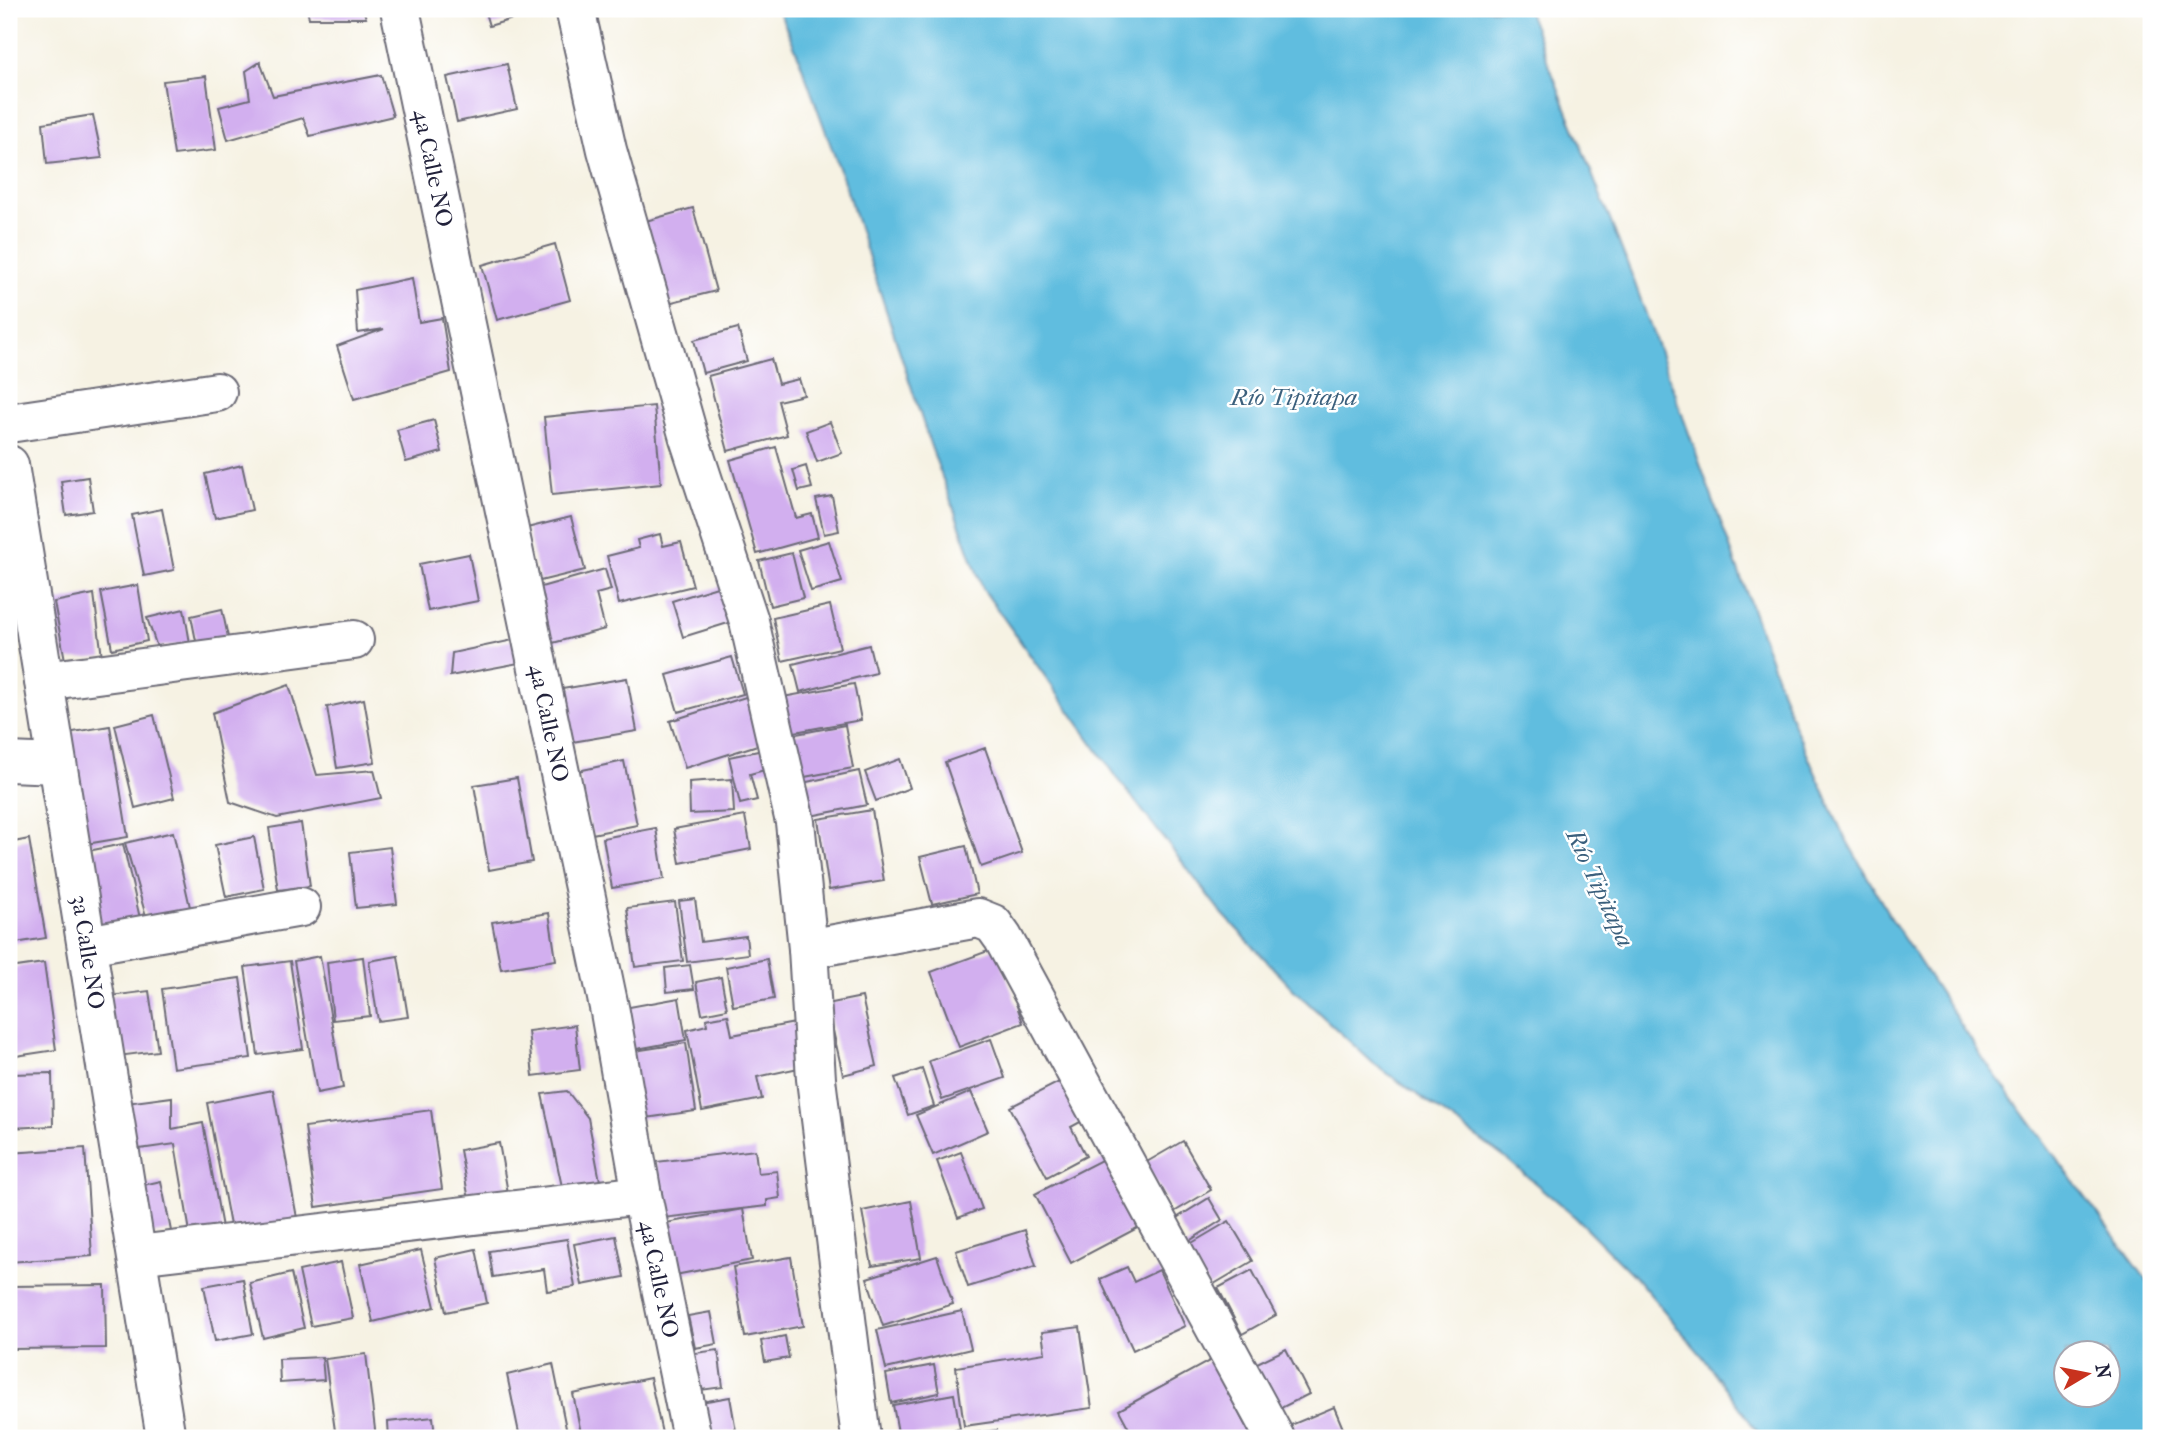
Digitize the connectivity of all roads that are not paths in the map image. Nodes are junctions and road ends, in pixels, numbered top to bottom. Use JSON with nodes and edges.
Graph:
{"nodes":[{"id":1,"x":400,"y":9,"type":"edge"},
{"id":2,"x":575,"y":9,"type":"edge"},
{"id":3,"x":217,"y":392,"type":"dead end"},
{"id":4,"x":9,"y":423,"type":"edge"},
{"id":5,"x":9,"y":465,"type":"edge"},
{"id":6,"x":354,"y":640,"type":"dead end"},
{"id":7,"x":44,"y":681,"type":"junction"},
{"id":8,"x":9,"y":762,"type":"edge"},
{"id":9,"x":57,"y":764,"type":"junction"},
{"id":10,"x":301,"y":907,"type":"dead end"},
{"id":11,"x":87,"y":945,"type":"junction"},
{"id":12,"x":808,"y":949,"type":"junction"},
{"id":13,"x":642,"y":1195,"type":"junction"},
{"id":14,"x":137,"y":1255,"type":"junction"},
{"id":15,"x":166,"y":1438,"type":"edge"},
{"id":16,"x":692,"y":1438,"type":"edge"},
{"id":17,"x":860,"y":1438,"type":"edge"},
{"id":18,"x":1275,"y":1438,"type":"edge"}],
"edges":[{"from":1,"to":13,"type":"street","name":"4a Calle NO"},
{"from":2,"to":12,"type":"street"},
{"from":3,"to":4,"type":"street"},
{"from":5,"to":7,"type":"street","name":"3a Calle NO"},
{"from":6,"to":7,"type":"street"},
{"from":7,"to":9,"type":"street","name":"3a Calle NO"},
{"from":8,"to":9,"type":"street"},
{"from":9,"to":11,"type":"street","name":"3a Calle NO"},
{"from":10,"to":11,"type":"street"},
{"from":11,"to":14,"type":"street","name":"3a Calle NO"},
{"from":12,"to":17,"type":"street"},
{"from":12,"to":18,"type":"street"},
{"from":13,"to":14,"type":"street"},
{"from":13,"to":16,"type":"street","name":"4a Calle NO"},
{"from":14,"to":15,"type":"street","name":"3a Calle NO"}]}
